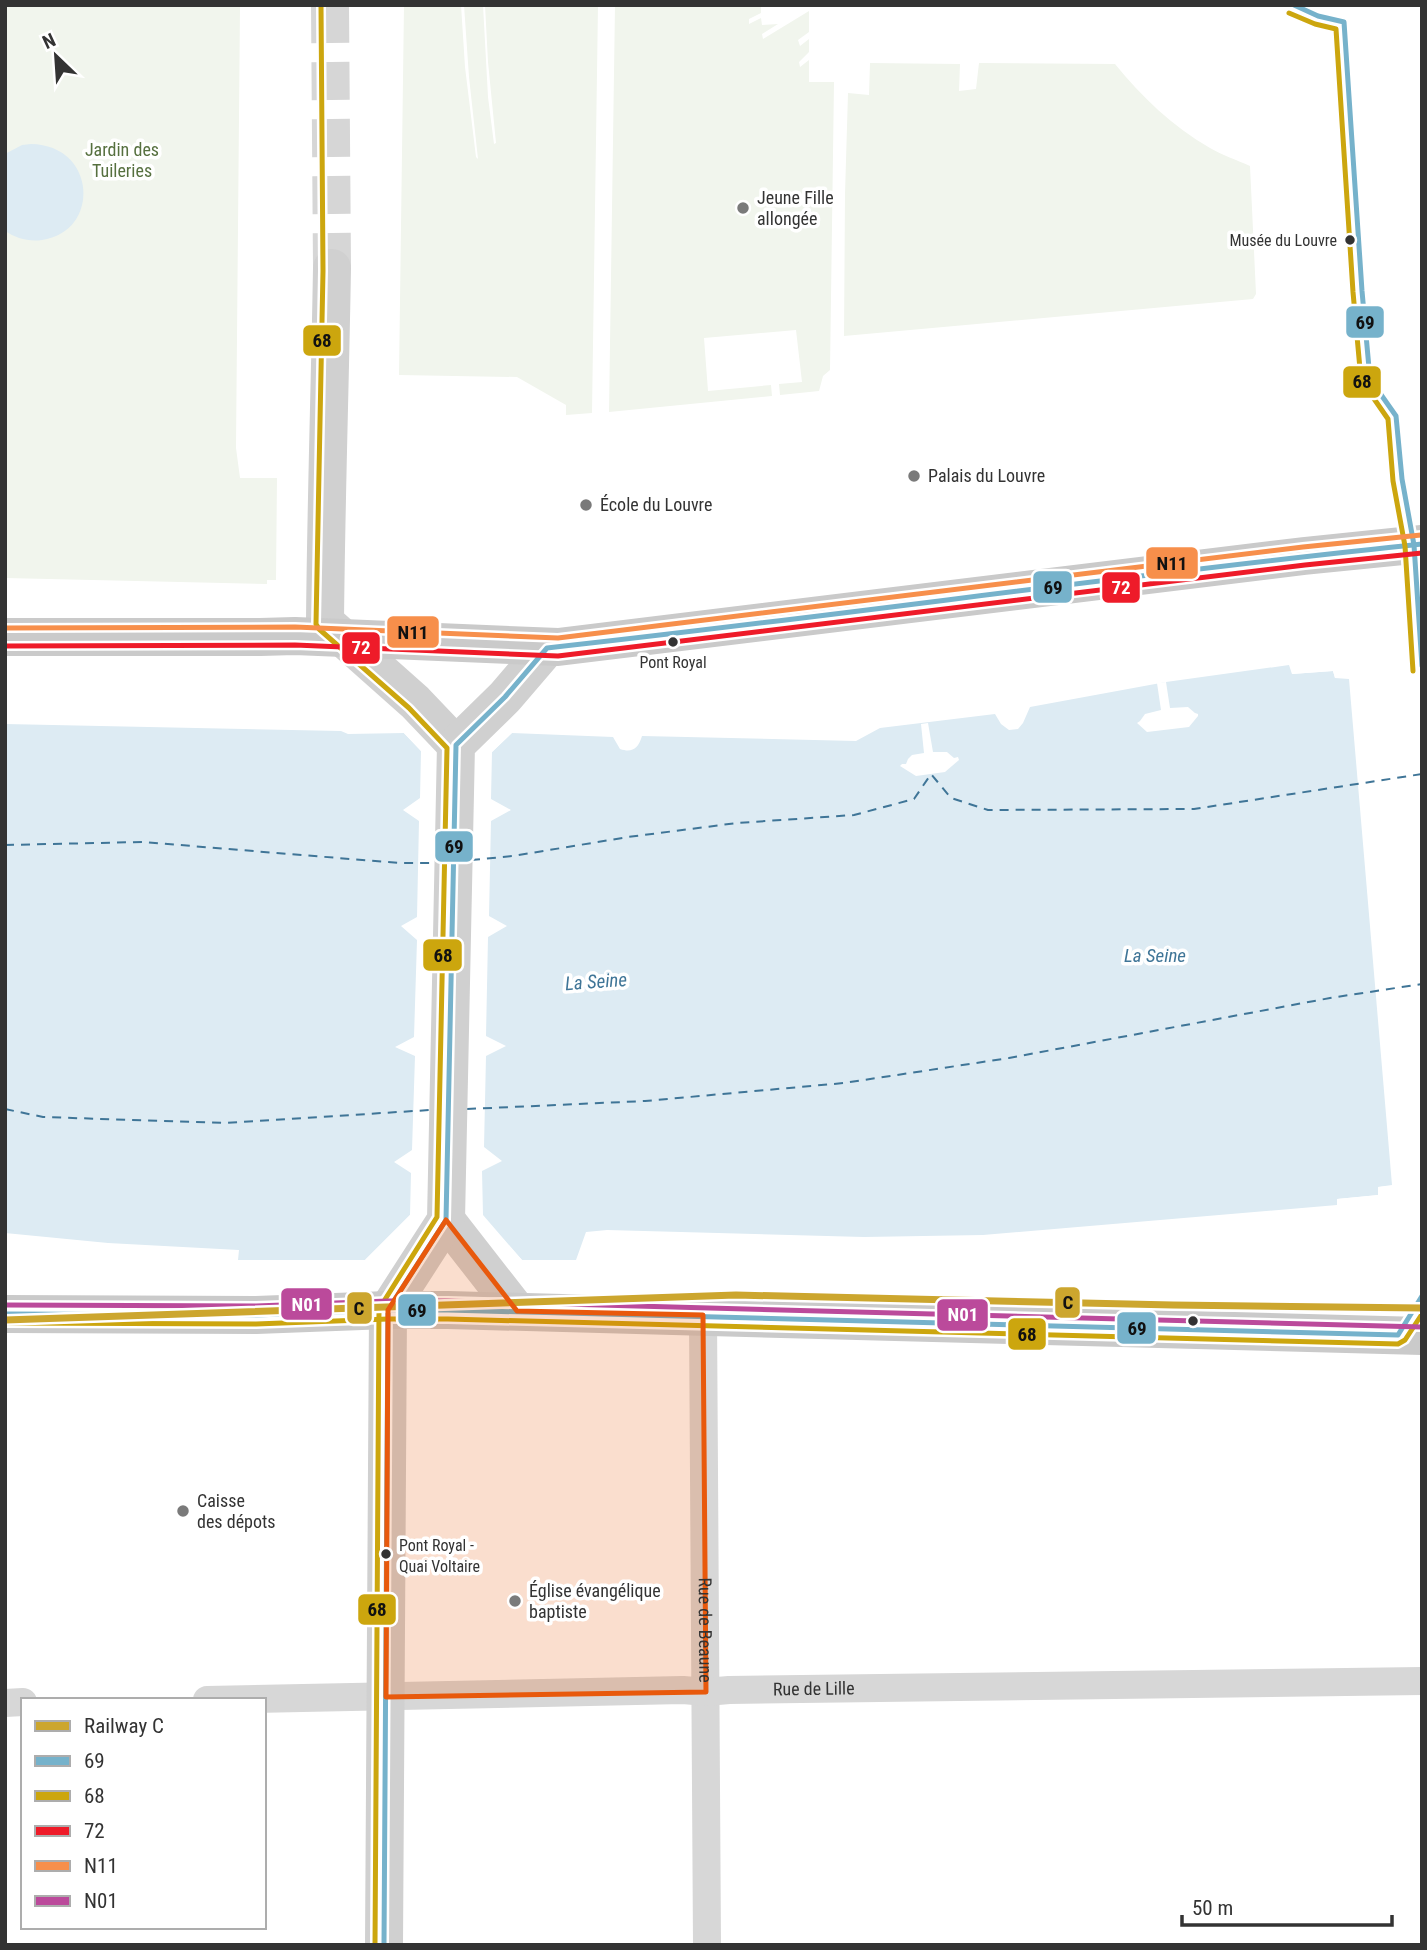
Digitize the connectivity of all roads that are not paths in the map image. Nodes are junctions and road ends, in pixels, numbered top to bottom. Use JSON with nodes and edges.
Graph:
{"nodes":[{"id":1,"x":332,"y":268,"type":"tunnel mouth"},
{"id":2,"x":1422,"y":544,"type":"edge"},
{"id":3,"x":5,"y":637,"type":"edge"},
{"id":4,"x":342,"y":638,"type":"junction"},
{"id":5,"x":547,"y":648,"type":"junction"},
{"id":6,"x":456,"y":745,"type":"junction"},
{"id":7,"x":446,"y":1220,"type":"junction"},
{"id":8,"x":387,"y":1310,"type":"junction"},
{"id":9,"x":517,"y":1311,"type":"junction"},
{"id":10,"x":5,"y":1314,"type":"edge"},
{"id":11,"x":703,"y":1315,"type":"junction"},
{"id":12,"x":1422,"y":1336,"type":"edge"},
{"id":13,"x":1422,"y":1681,"type":"edge"},
{"id":14,"x":706,"y":1692,"type":"junction"},
{"id":15,"x":386,"y":1697,"type":"junction"},
{"id":16,"x":266,"y":1699,"type":"edge"},
{"id":17,"x":384,"y":1945,"type":"edge"},
{"id":18,"x":707,"y":1945,"type":"edge"}],
"edges":[{"from":1,"to":4,"type":"main road"},
{"from":2,"to":5,"type":"main road"},
{"from":3,"to":4,"type":"main road"},
{"from":4,"to":5,"type":"main road"},
{"from":4,"to":6,"type":"main road"},
{"from":5,"to":6,"type":"main road"},
{"from":6,"to":7,"type":"main road"},
{"from":7,"to":8,"type":"main road"},
{"from":7,"to":9,"type":"main road"},
{"from":8,"to":9,"type":"main road"},
{"from":8,"to":10,"type":"main road"},
{"from":8,"to":15,"type":"main road"},
{"from":9,"to":11,"type":"main road"},
{"from":11,"to":12,"type":"main road"},
{"from":11,"to":14,"type":"street","name":"Rue de Beaune"},
{"from":13,"to":14,"type":"street","name":"Rue de Lille"},
{"from":14,"to":15,"type":"street","name":"Rue de Lille"},
{"from":14,"to":18,"type":"street","name":"Rue de Beaune"},
{"from":15,"to":16,"type":"street","name":"Rue de Lille"},
{"from":15,"to":17,"type":"main road"}]}
